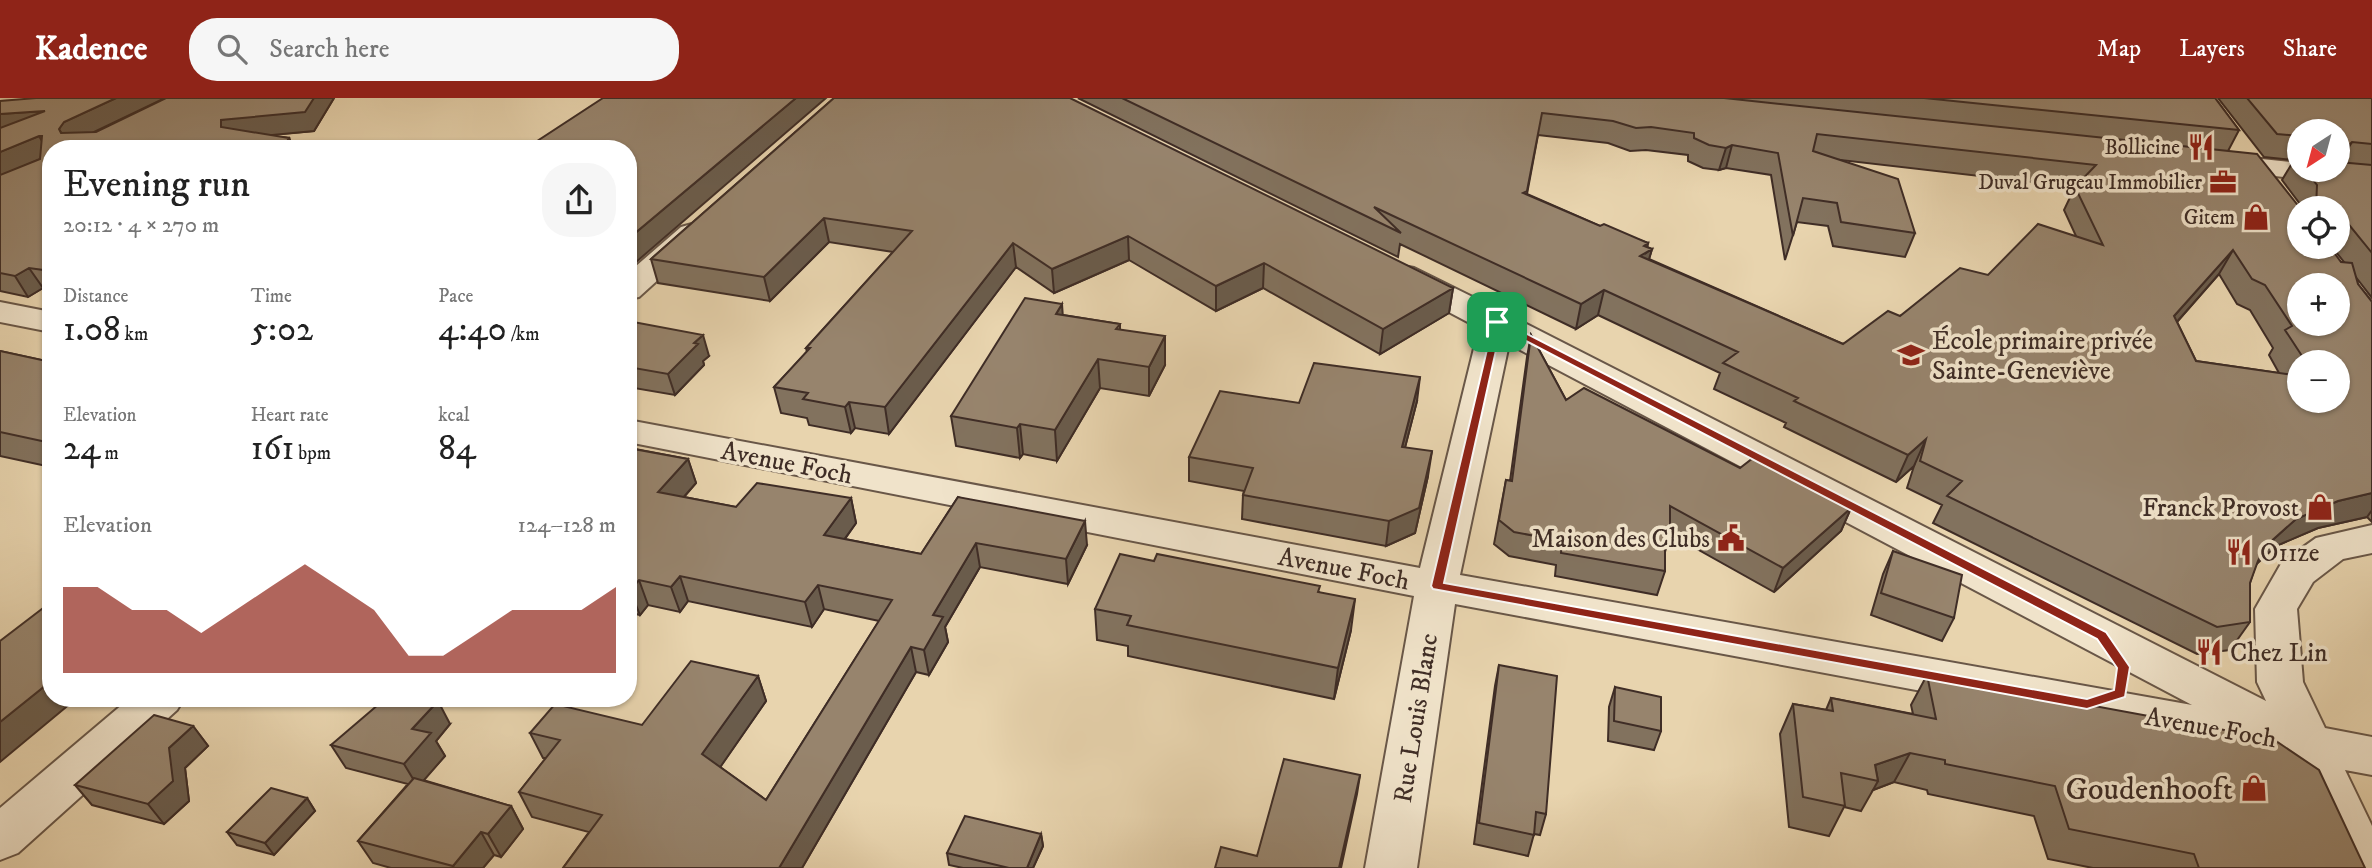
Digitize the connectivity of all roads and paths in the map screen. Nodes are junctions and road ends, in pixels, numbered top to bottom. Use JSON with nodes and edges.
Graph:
{"nodes":[{"id":1,"x":2231,"y":137,"type":"edge"},
{"id":2,"x":2183,"y":159,"type":"edge"},
{"id":3,"x":2252,"y":166,"type":"junction"},
{"id":4,"x":2372,"y":180,"type":"edge"},
{"id":5,"x":2276,"y":197,"type":"edge"},
{"id":6,"x":711,"y":217,"type":"edge"},
{"id":7,"x":1374,"y":260,"type":"edge"},
{"id":8,"x":637,"y":282,"type":"edge"},
{"id":9,"x":0,"y":312,"type":"edge"},
{"id":10,"x":42,"y":320,"type":"edge"},
{"id":11,"x":1497,"y":322,"type":"junction"},
{"id":12,"x":637,"y":433,"type":"edge"},
{"id":13,"x":2372,"y":539,"type":"edge"},
{"id":14,"x":1437,"y":586,"type":"junction"},
{"id":15,"x":2102,"y":636,"type":"junction"},
{"id":16,"x":2087,"y":704,"type":"junction"},
{"id":17,"x":150,"y":707,"type":"edge"},
{"id":18,"x":2308,"y":744,"type":"junction"},
{"id":19,"x":2372,"y":756,"type":"edge"},
{"id":20,"x":10,"y":817,"type":"edge"},
{"id":21,"x":1391,"y":868,"type":"edge"},
{"id":22,"x":2366,"y":868,"type":"edge"}],
"edges":[{"from":1,"to":3,"type":"street"},
{"from":2,"to":3,"type":"street"},
{"from":3,"to":4,"type":"street"},
{"from":3,"to":5,"type":"street"},
{"from":6,"to":8,"type":"street"},
{"from":7,"to":11,"type":"street"},
{"from":9,"to":10,"type":"street"},
{"from":11,"to":14,"type":"street","name":"Rue Louis Blanc"},
{"from":11,"to":15,"type":"street"},
{"from":12,"to":14,"type":"street","name":"Avenue Foch"},
{"from":13,"to":18,"type":"street"},
{"from":14,"to":16,"type":"street","name":"Avenue Foch"},
{"from":14,"to":21,"type":"street","name":"Rue Louis Blanc"},
{"from":15,"to":16,"type":"street"},
{"from":15,"to":18,"type":"street"},
{"from":16,"to":18,"type":"street","name":"Avenue Foch"},
{"from":17,"to":20,"type":"street"},
{"from":18,"to":19,"type":"street","name":"Avenue Foch"},
{"from":18,"to":22,"type":"street"}]}
